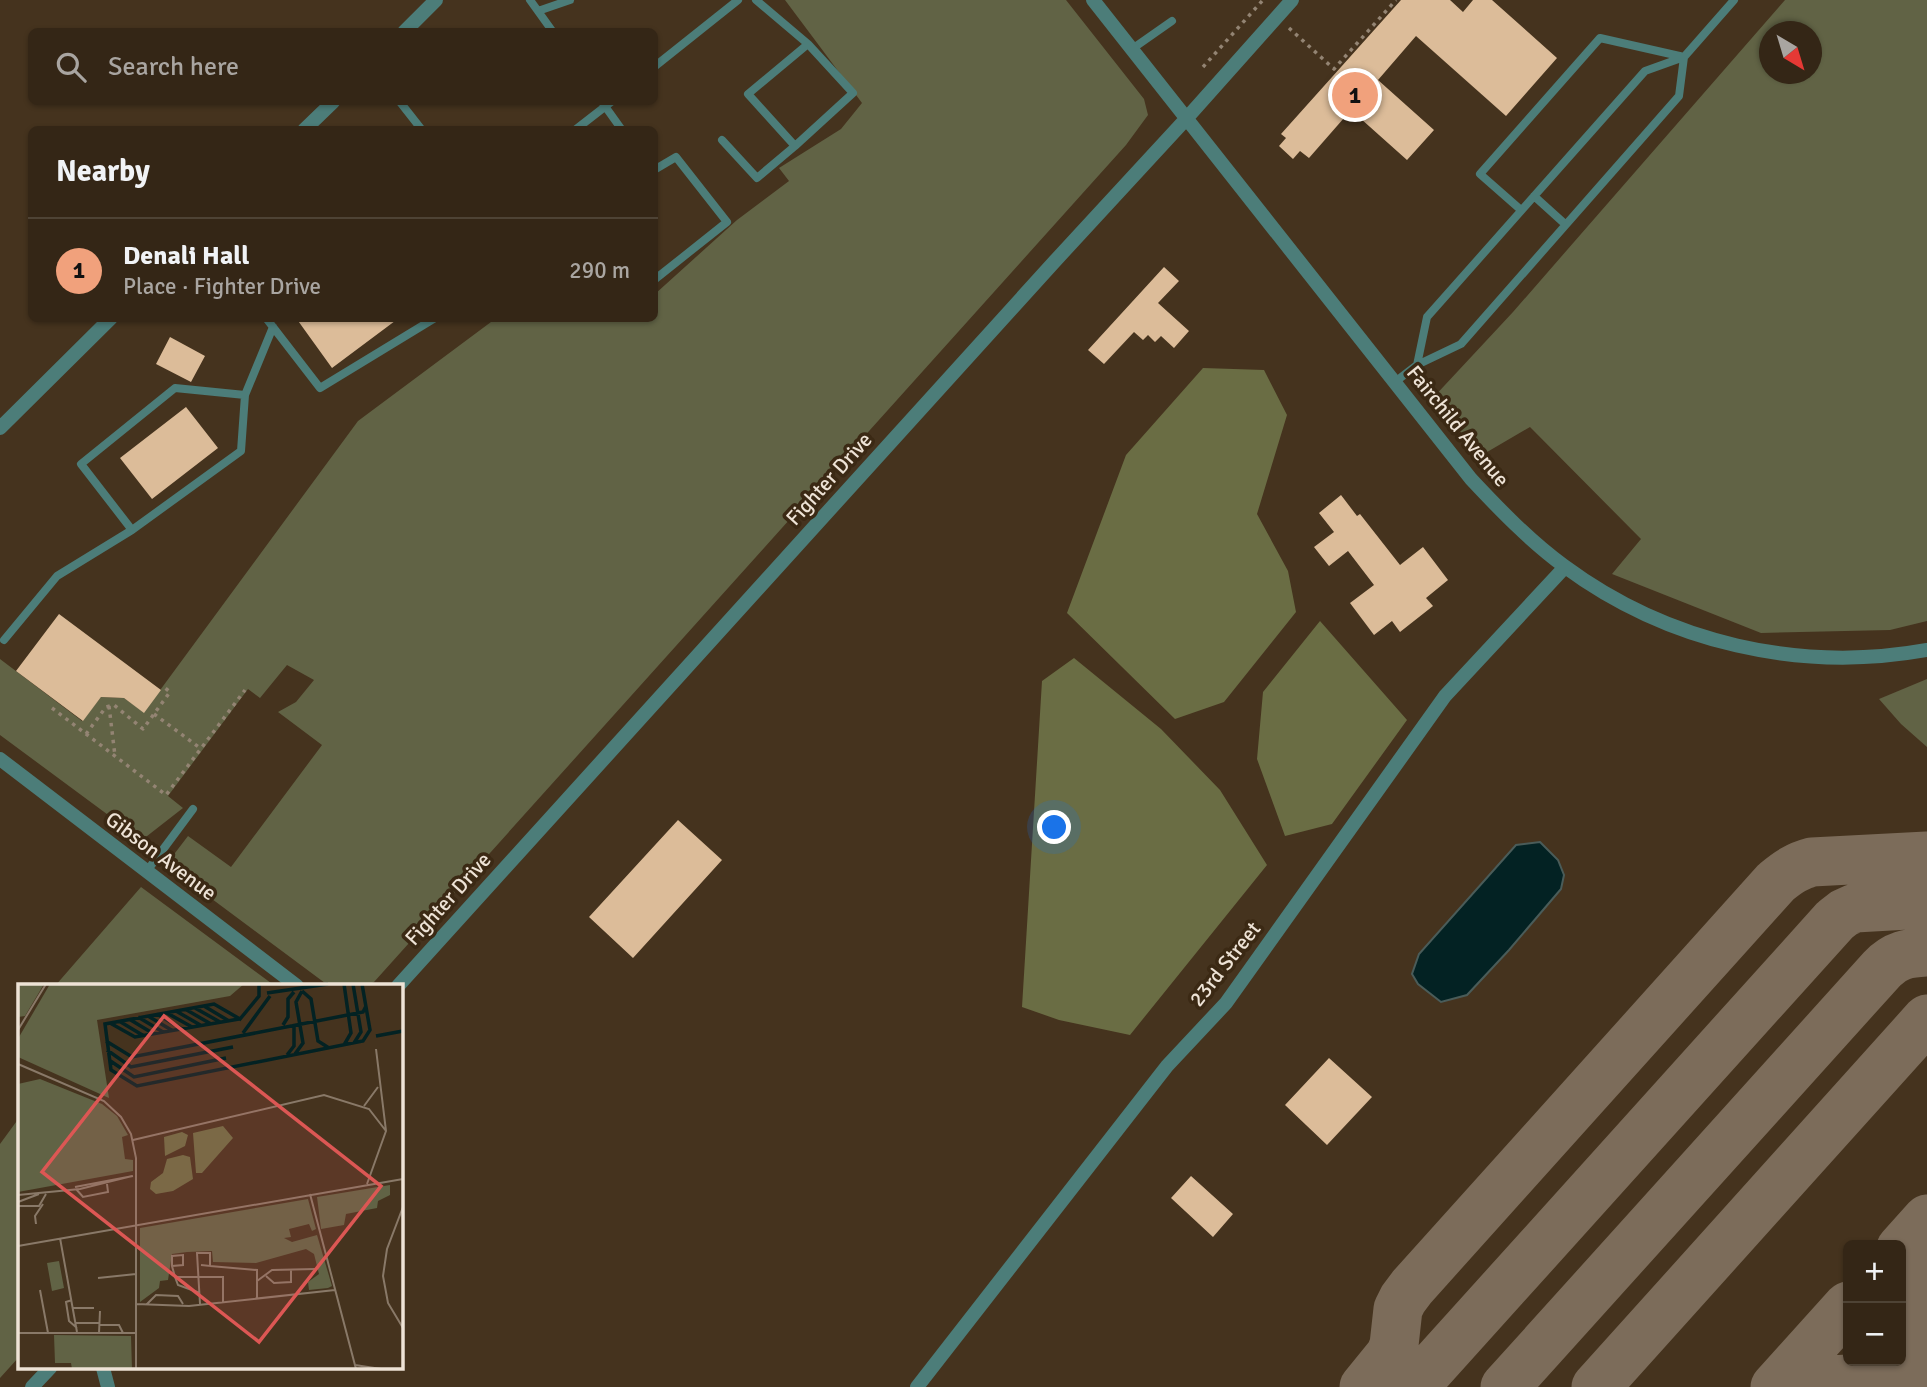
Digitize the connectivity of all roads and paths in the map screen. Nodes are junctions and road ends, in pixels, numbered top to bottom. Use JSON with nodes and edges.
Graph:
{"nodes":[{"id":1,"x":436,"y":0,"type":"edge"},
{"id":2,"x":530,"y":0,"type":"edge"},
{"id":3,"x":570,"y":0,"type":"edge"},
{"id":4,"x":738,"y":0,"type":"edge"},
{"id":5,"x":755,"y":0,"type":"edge"},
{"id":6,"x":1093,"y":0,"type":"edge"},
{"id":7,"x":1263,"y":0,"type":"edge"},
{"id":8,"x":1292,"y":0,"type":"edge"},
{"id":9,"x":1396,"y":0,"type":"edge"},
{"id":10,"x":1734,"y":0,"type":"edge"},
{"id":11,"x":538,"y":11,"type":"junction"},
{"id":12,"x":1172,"y":21,"type":"dead end"},
{"id":13,"x":408,"y":28,"type":"edge"},
{"id":14,"x":550,"y":28,"type":"edge"},
{"id":15,"x":1289,"y":28,"type":"dead end"},
{"id":16,"x":808,"y":44,"type":"junction"},
{"id":17,"x":1132,"y":49,"type":"junction"},
{"id":18,"x":1684,"y":57,"type":"junction"},
{"id":19,"x":658,"y":64,"type":"edge"},
{"id":20,"x":1203,"y":67,"type":"dead end"},
{"id":21,"x":330,"y":105,"type":"edge"},
{"id":22,"x":402,"y":105,"type":"edge"},
{"id":23,"x":604,"y":105,"type":"edge"},
{"id":24,"x":607,"y":105,"type":"edge"},
{"id":25,"x":1186,"y":119,"type":"junction"},
{"id":26,"x":308,"y":126,"type":"edge"},
{"id":27,"x":419,"y":126,"type":"edge"},
{"id":28,"x":580,"y":126,"type":"edge"},
{"id":29,"x":620,"y":126,"type":"edge"},
{"id":30,"x":722,"y":140,"type":"dead end"},
{"id":31,"x":795,"y":146,"type":"junction"},
{"id":32,"x":658,"y":168,"type":"edge"},
{"id":33,"x":1534,"y":196,"type":"junction"},
{"id":34,"x":1521,"y":211,"type":"junction"},
{"id":35,"x":1565,"y":224,"type":"junction"},
{"id":36,"x":658,"y":277,"type":"edge"},
{"id":37,"x":107,"y":322,"type":"edge"},
{"id":38,"x":269,"y":322,"type":"edge"},
{"id":39,"x":428,"y":322,"type":"edge"},
{"id":40,"x":273,"y":327,"type":"junction"},
{"id":41,"x":1417,"y":365,"type":"junction"},
{"id":42,"x":1395,"y":382,"type":"junction"},
{"id":43,"x":245,"y":395,"type":"junction"},
{"id":44,"x":0,"y":428,"type":"edge"},
{"id":45,"x":132,"y":530,"type":"junction"},
{"id":46,"x":1565,"y":567,"type":"junction"},
{"id":47,"x":4,"y":640,"type":"dead end"},
{"id":48,"x":1927,"y":650,"type":"edge"},
{"id":49,"x":164,"y":687,"type":"dead end"},
{"id":50,"x":245,"y":690,"type":"dead end"},
{"id":51,"x":109,"y":706,"type":"junction"},
{"id":52,"x":52,"y":708,"type":"dead end"},
{"id":53,"x":154,"y":714,"type":"junction"},
{"id":54,"x":86,"y":733,"type":"junction"},
{"id":55,"x":200,"y":749,"type":"junction"},
{"id":56,"x":115,"y":756,"type":"junction"},
{"id":57,"x":0,"y":759,"type":"edge"},
{"id":58,"x":193,"y":809,"type":"dead end"},
{"id":59,"x":147,"y":871,"type":"junction"},
{"id":60,"x":294,"y":984,"type":"edge"},
{"id":61,"x":400,"y":984,"type":"edge"},
{"id":62,"x":48,"y":1370,"type":"edge"},
{"id":63,"x":104,"y":1370,"type":"edge"},
{"id":64,"x":32,"y":1387,"type":"edge"},
{"id":65,"x":108,"y":1387,"type":"edge"},
{"id":66,"x":917,"y":1387,"type":"edge"}],
"edges":[{"from":1,"to":13,"type":"street"},
{"from":2,"to":11,"type":"lane"},
{"from":3,"to":11,"type":"lane"},
{"from":4,"to":19,"type":"lane"},
{"from":5,"to":16,"type":"lane"},
{"from":6,"to":17,"type":"street","name":"Fairchild Avenue"},
{"from":7,"to":20,"type":"path"},
{"from":8,"to":25,"type":"street","name":"Fighter Drive"},
{"from":9,"to":15,"type":"path"},
{"from":10,"to":18,"type":"lane"},
{"from":11,"to":14,"type":"lane"},
{"from":12,"to":17,"type":"lane"},
{"from":16,"to":31,"type":"lane"},
{"from":16,"to":31,"type":"lane"},
{"from":17,"to":25,"type":"street","name":"Fairchild Avenue"},
{"from":18,"to":33,"type":"lane"},
{"from":18,"to":34,"type":"lane"},
{"from":18,"to":35,"type":"lane"},
{"from":21,"to":26,"type":"street"},
{"from":22,"to":27,"type":"lane"},
{"from":23,"to":28,"type":"lane"},
{"from":24,"to":29,"type":"lane"},
{"from":25,"to":42,"type":"street","name":"Fairchild Avenue"},
{"from":25,"to":61,"type":"street","name":"Fighter Drive"},
{"from":30,"to":31,"type":"lane"},
{"from":32,"to":36,"type":"lane"},
{"from":33,"to":34,"type":"lane"},
{"from":33,"to":35,"type":"lane"},
{"from":34,"to":41,"type":"lane"},
{"from":35,"to":41,"type":"lane"},
{"from":37,"to":44,"type":"street"},
{"from":38,"to":40,"type":"lane"},
{"from":39,"to":40,"type":"lane"},
{"from":40,"to":43,"type":"lane"},
{"from":41,"to":42,"type":"lane"},
{"from":42,"to":46,"type":"street","name":"Fairchild Avenue"},
{"from":43,"to":45,"type":"lane"},
{"from":43,"to":45,"type":"lane"},
{"from":45,"to":47,"type":"lane"},
{"from":46,"to":48,"type":"street","name":"Fairchild Avenue"},
{"from":46,"to":66,"type":"street","name":"23rd Street"},
{"from":49,"to":53,"type":"path"},
{"from":50,"to":55,"type":"path"},
{"from":51,"to":53,"type":"path"},
{"from":51,"to":54,"type":"path"},
{"from":51,"to":56,"type":"path"},
{"from":52,"to":54,"type":"path"},
{"from":53,"to":55,"type":"path"},
{"from":54,"to":56,"type":"path"},
{"from":55,"to":56,"type":"path"},
{"from":57,"to":59,"type":"street","name":"Gibson Avenue"},
{"from":58,"to":59,"type":"lane"},
{"from":59,"to":60,"type":"street","name":"Gibson Avenue"},
{"from":62,"to":64,"type":"street"},
{"from":63,"to":65,"type":"street"}]}
